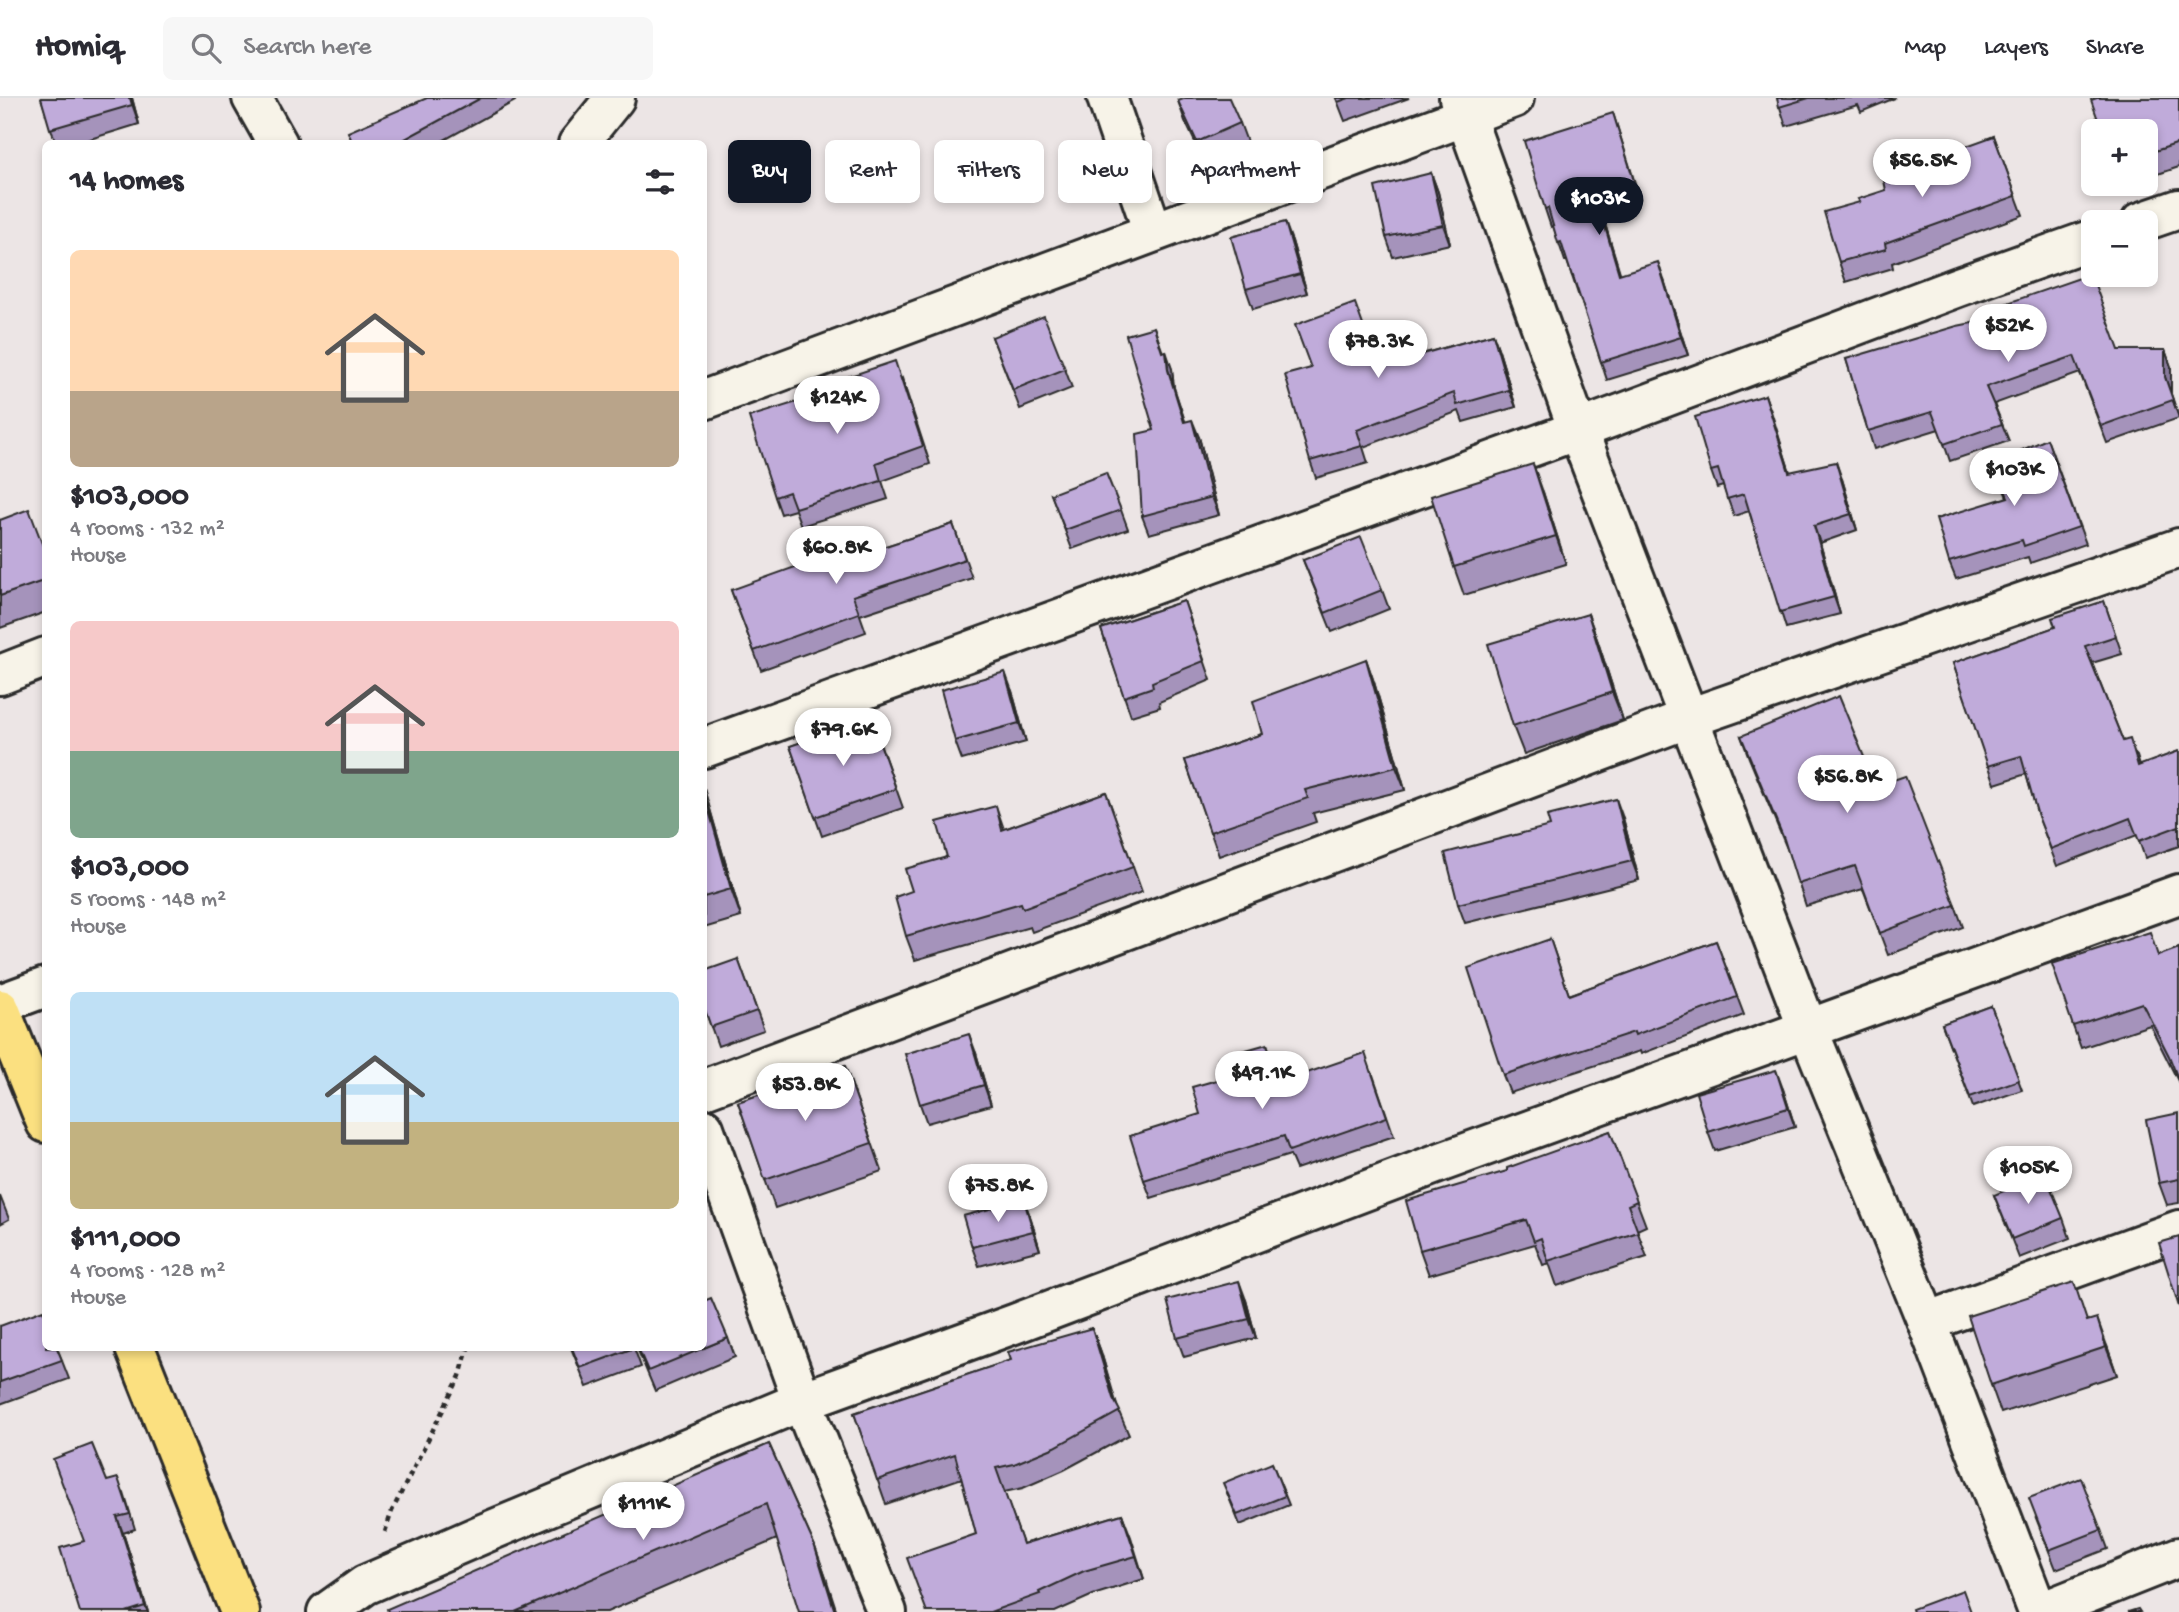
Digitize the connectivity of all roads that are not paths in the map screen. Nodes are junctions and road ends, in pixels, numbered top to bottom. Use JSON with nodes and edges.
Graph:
{"nodes":[{"id":1,"x":252,"y":98,"type":"edge"},
{"id":2,"x":615,"y":98,"type":"edge"},
{"id":3,"x":1107,"y":98,"type":"edge"},
{"id":4,"x":1514,"y":98,"type":"edge"},
{"id":5,"x":1463,"y":107,"type":"edge"},
{"id":6,"x":276,"y":140,"type":"edge"},
{"id":7,"x":581,"y":140,"type":"edge"},
{"id":8,"x":2179,"y":209,"type":"edge"},
{"id":9,"x":2158,"y":216,"type":"edge"},
{"id":10,"x":1153,"y":232,"type":"junction"},
{"id":11,"x":2081,"y":243,"type":"edge"},
{"id":12,"x":707,"y":399,"type":"edge"},
{"id":13,"x":1577,"y":430,"type":"junction"},
{"id":14,"x":2179,"y":548,"type":"edge"},
{"id":15,"x":42,"y":659,"type":"edge"},
{"id":16,"x":0,"y":676,"type":"edge"},
{"id":17,"x":1689,"y":718,"type":"junction"},
{"id":18,"x":707,"y":747,"type":"edge"},
{"id":19,"x":2179,"y":894,"type":"edge"},
{"id":20,"x":42,"y":989,"type":"edge"},
{"id":21,"x":0,"y":1006,"type":"edge"},
{"id":22,"x":1808,"y":1029,"type":"junction"},
{"id":23,"x":707,"y":1088,"type":"edge"},
{"id":24,"x":42,"y":1113,"type":"edge"},
{"id":25,"x":707,"y":1136,"type":"edge"},
{"id":26,"x":2179,"y":1230,"type":"edge"},
{"id":27,"x":1927,"y":1322,"type":"junction"},
{"id":28,"x":136,"y":1351,"type":"edge"},
{"id":29,"x":802,"y":1401,"type":"junction"},
{"id":30,"x":2179,"y":1557,"type":"edge"},
{"id":31,"x":240,"y":1612,"type":"edge"},
{"id":32,"x":327,"y":1612,"type":"edge"},
{"id":33,"x":887,"y":1612,"type":"edge"},
{"id":34,"x":2040,"y":1612,"type":"edge"}],
"edges":[{"from":1,"to":6,"type":"street"},
{"from":2,"to":7,"type":"street"},
{"from":3,"to":10,"type":"street"},
{"from":4,"to":5,"type":"street"},
{"from":5,"to":10,"type":"street"},
{"from":5,"to":13,"type":"street"},
{"from":8,"to":9,"type":"street"},
{"from":10,"to":12,"type":"street"},
{"from":11,"to":13,"type":"street"},
{"from":13,"to":17,"type":"street"},
{"from":13,"to":18,"type":"street"},
{"from":14,"to":17,"type":"street"},
{"from":15,"to":16,"type":"street"},
{"from":17,"to":22,"type":"street"},
{"from":17,"to":23,"type":"street"},
{"from":19,"to":22,"type":"street"},
{"from":20,"to":21,"type":"street"},
{"from":21,"to":24,"type":"main road"},
{"from":22,"to":27,"type":"street"},
{"from":22,"to":29,"type":"street"},
{"from":25,"to":29,"type":"street"},
{"from":26,"to":27,"type":"street"},
{"from":27,"to":34,"type":"street"},
{"from":28,"to":31,"type":"main road"},
{"from":29,"to":32,"type":"street"},
{"from":29,"to":33,"type":"street"},
{"from":30,"to":34,"type":"street"}]}
